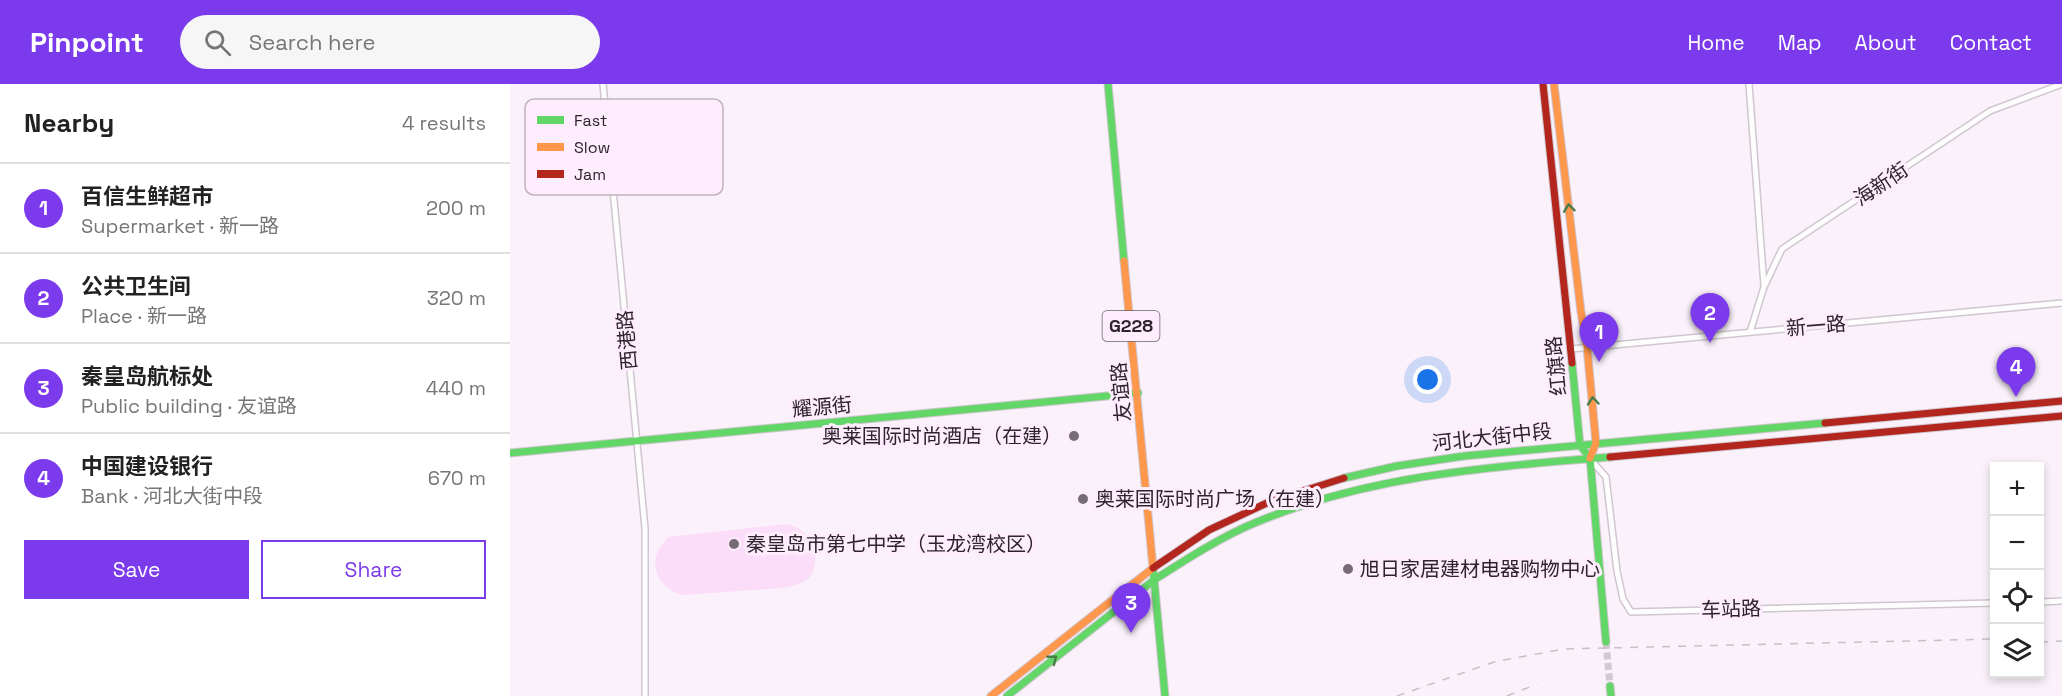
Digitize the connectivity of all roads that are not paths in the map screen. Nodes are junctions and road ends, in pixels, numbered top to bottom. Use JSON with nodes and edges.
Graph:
{"nodes":[{"id":1,"x":603,"y":84,"type":"edge"},
{"id":2,"x":1109,"y":84,"type":"edge"},
{"id":3,"x":1543,"y":84,"type":"edge"},
{"id":4,"x":1554,"y":84,"type":"edge"},
{"id":5,"x":1749,"y":84,"type":"edge"},
{"id":6,"x":2062,"y":84,"type":"edge"},
{"id":7,"x":604,"y":99,"type":"edge"},
{"id":8,"x":614,"y":195,"type":"edge"},
{"id":9,"x":1764,"y":288,"type":"junction"},
{"id":10,"x":2062,"y":303,"type":"edge"},
{"id":11,"x":1750,"y":332,"type":"junction"},
{"id":12,"x":1587,"y":347,"type":"junction"},
{"id":13,"x":1571,"y":349,"type":"junction"},
{"id":14,"x":1138,"y":393,"type":"junction"},
{"id":15,"x":2062,"y":401,"type":"edge"},
{"id":16,"x":2062,"y":416,"type":"edge"},
{"id":17,"x":637,"y":441,"type":"junction"},
{"id":18,"x":1596,"y":443,"type":"junction"},
{"id":19,"x":1580,"y":445,"type":"junction"},
{"id":20,"x":510,"y":453,"type":"edge"},
{"id":21,"x":1590,"y":459,"type":"junction"},
{"id":22,"x":1153,"y":568,"type":"junction"},
{"id":23,"x":1154,"y":580,"type":"junction"},
{"id":24,"x":2062,"y":601,"type":"edge"},
{"id":25,"x":2044,"y":602,"type":"edge"},
{"id":26,"x":1990,"y":603,"type":"edge"},
{"id":27,"x":1605,"y":642,"type":"tunnel mouth"},
{"id":28,"x":1610,"y":686,"type":"tunnel mouth"},
{"id":29,"x":645,"y":696,"type":"edge"},
{"id":30,"x":992,"y":696,"type":"edge"},
{"id":31,"x":1007,"y":696,"type":"edge"},
{"id":32,"x":1165,"y":696,"type":"edge"},
{"id":33,"x":1611,"y":696,"type":"edge"}],
"edges":[{"from":1,"to":7,"type":"street","name":"西港路"},
{"from":2,"to":14,"type":"main road","name":"友谊路","number":"G228"},
{"from":3,"to":13,"type":"main road","name":"红旗路"},
{"from":12,"to":4,"type":"main road","one_way":true},
{"from":5,"to":9,"type":"street"},
{"from":6,"to":9,"type":"street","name":"海新街"},
{"from":8,"to":17,"type":"street","name":"西港路"},
{"from":9,"to":11,"type":"street","name":"海新街"},
{"from":10,"to":11,"type":"street","name":"新一路"},
{"from":11,"to":12,"type":"street","name":"新一路"},
{"from":12,"to":13,"type":"street","name":"新一路"},
{"from":18,"to":12,"type":"main road","one_way":true},
{"from":13,"to":19,"type":"main road","name":"红旗路"},
{"from":14,"to":17,"type":"main road","name":"耀源街"},
{"from":14,"to":22,"type":"main road","name":"友谊路","number":"G228"},
{"from":15,"to":18,"type":"main road","name":"河北大街中段"},
{"from":16,"to":21,"type":"main road"},
{"from":17,"to":20,"type":"main road","name":"耀源街"},
{"from":17,"to":29,"type":"street","name":"西港路"},
{"from":18,"to":19,"type":"main road","name":"河北大街中段"},
{"from":18,"to":21,"type":"main road"},
{"from":19,"to":21,"type":"main road"},
{"from":19,"to":22,"type":"main road","name":"河北大街中段"},
{"from":21,"to":23,"type":"main road"},
{"from":21,"to":26,"type":"street","name":"车站路"},
{"from":21,"to":27,"type":"main road"},
{"from":22,"to":23,"type":"main road","name":"友谊路"},
{"from":22,"to":30,"type":"main road","name":"河北大街中段"},
{"from":31,"to":23,"type":"main road","one_way":true},
{"from":23,"to":32,"type":"main road","name":"友谊路"},
{"from":24,"to":25,"type":"street"},
{"from":28,"to":33,"type":"main road"}]}
